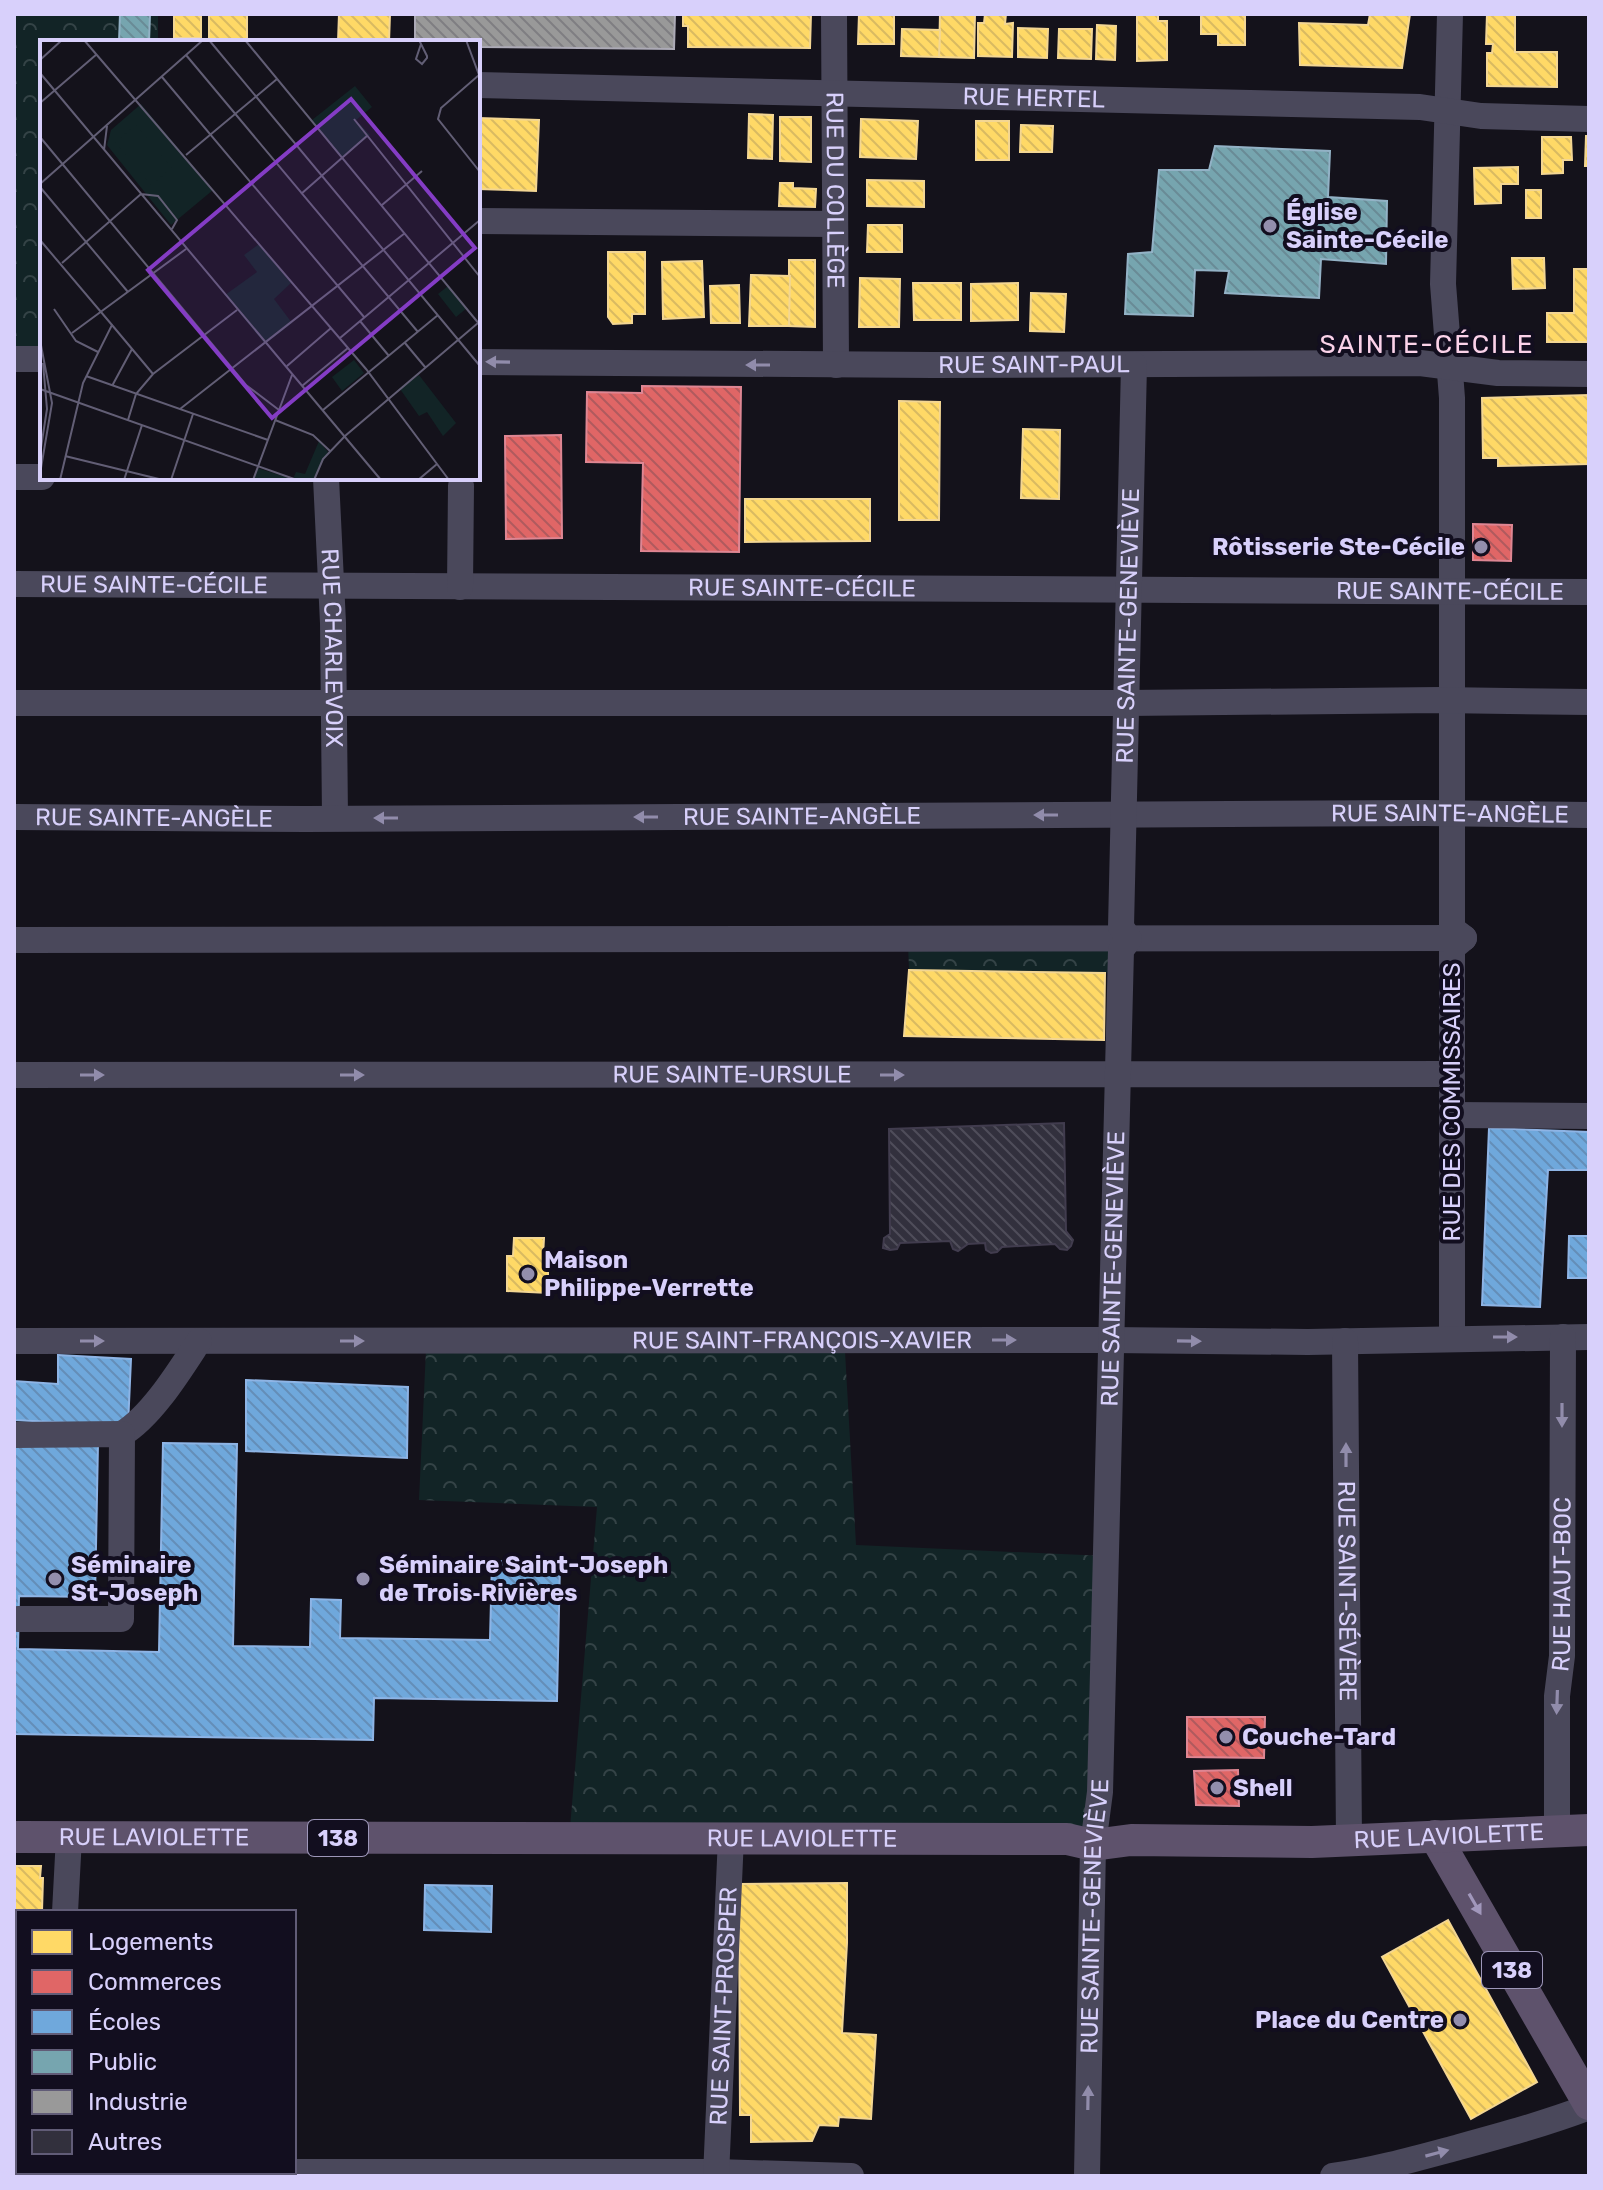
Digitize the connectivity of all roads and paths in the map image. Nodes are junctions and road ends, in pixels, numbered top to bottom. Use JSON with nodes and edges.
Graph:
{"nodes":[{"id":1,"x":834,"y":14,"type":"edge"},
{"id":2,"x":1450,"y":14,"type":"edge"},
{"id":3,"x":480,"y":85,"type":"edge"},
{"id":4,"x":834,"y":94,"type":"junction"},
{"id":5,"x":1447,"y":111,"type":"junction"},
{"id":6,"x":1589,"y":119,"type":"edge"},
{"id":7,"x":480,"y":221,"type":"edge"},
{"id":8,"x":835,"y":224,"type":"junction"},
{"id":9,"x":14,"y":359,"type":"edge"},
{"id":10,"x":40,"y":359,"type":"edge"},
{"id":11,"x":480,"y":362,"type":"edge"},
{"id":12,"x":836,"y":365,"type":"junction"},
{"id":13,"x":1134,"y":365,"type":"junction"},
{"id":14,"x":1450,"y":367,"type":"junction"},
{"id":15,"x":1589,"y":374,"type":"edge"},
{"id":16,"x":14,"y":477,"type":"edge"},
{"id":17,"x":40,"y":477,"type":"edge"},
{"id":18,"x":326,"y":480,"type":"edge"},
{"id":19,"x":461,"y":486,"type":"dead end"},
{"id":20,"x":14,"y":584,"type":"edge"},
{"id":21,"x":331,"y":586,"type":"junction"},
{"id":22,"x":460,"y":587,"type":"junction"},
{"id":23,"x":1129,"y":590,"type":"junction"},
{"id":24,"x":1452,"y":590,"type":"junction"},
{"id":25,"x":1589,"y":592,"type":"edge"},
{"id":26,"x":1452,"y":700,"type":"junction"},
{"id":27,"x":1589,"y":702,"type":"edge"},
{"id":28,"x":14,"y":703,"type":"edge"},
{"id":29,"x":334,"y":703,"type":"junction"},
{"id":30,"x":1127,"y":703,"type":"junction"},
{"id":31,"x":1452,"y":814,"type":"junction"},
{"id":32,"x":1124,"y":815,"type":"junction"},
{"id":33,"x":1589,"y":815,"type":"edge"},
{"id":34,"x":14,"y":817,"type":"edge"},
{"id":35,"x":335,"y":818,"type":"junction"},
{"id":36,"x":1464,"y":938,"type":"junction"},
{"id":37,"x":1129,"y":939,"type":"junction"},
{"id":38,"x":14,"y":940,"type":"edge"},
{"id":39,"x":1452,"y":1074,"type":"junction"},
{"id":40,"x":14,"y":1075,"type":"edge"},
{"id":41,"x":1117,"y":1075,"type":"junction"},
{"id":42,"x":1452,"y":1115,"type":"junction"},
{"id":43,"x":1589,"y":1116,"type":"edge"},
{"id":44,"x":1563,"y":1337,"type":"junction"},
{"id":45,"x":1589,"y":1337,"type":"edge"},
{"id":46,"x":1452,"y":1338,"type":"junction"},
{"id":47,"x":1111,"y":1340,"type":"junction"},
{"id":48,"x":14,"y":1341,"type":"edge"},
{"id":49,"x":199,"y":1341,"type":"junction"},
{"id":50,"x":1345,"y":1341,"type":"junction"},
{"id":51,"x":122,"y":1434,"type":"junction"},
{"id":52,"x":14,"y":1435,"type":"edge"},
{"id":53,"x":18,"y":1619,"type":"dead end"},
{"id":54,"x":1573,"y":1831,"type":"edge"},
{"id":55,"x":1435,"y":1836,"type":"junction"},
{"id":56,"x":14,"y":1837,"type":"edge"},
{"id":57,"x":69,"y":1837,"type":"junction"},
{"id":58,"x":731,"y":1837,"type":"junction"},
{"id":59,"x":1349,"y":1841,"type":"junction"},
{"id":60,"x":1093,"y":1845,"type":"junction"},
{"id":61,"x":65,"y":1910,"type":"edge"},
{"id":62,"x":1589,"y":2105,"type":"edge"},
{"id":63,"x":296,"y":2172,"type":"edge"},
{"id":64,"x":716,"y":2174,"type":"edge"},
{"id":65,"x":851,"y":2176,"type":"edge"},
{"id":66,"x":1087,"y":2176,"type":"edge"},
{"id":67,"x":1333,"y":2176,"type":"edge"}],
"edges":[{"from":1,"to":4,"type":"street","name":"RUE DU COLLÈGE"},
{"from":2,"to":5,"type":"street","name":"RUE DES COMMISSAIRES"},
{"from":3,"to":4,"type":"street","name":"RUE HERTEL"},
{"from":4,"to":5,"type":"street","name":"RUE HERTEL"},
{"from":4,"to":8,"type":"street","name":"RUE DU COLLÈGE"},
{"from":5,"to":6,"type":"street","name":"RUE HERTEL"},
{"from":5,"to":14,"type":"street","name":"RUE DES COMMISSAIRES"},
{"from":7,"to":8,"type":"street"},
{"from":8,"to":12,"type":"street","name":"RUE DU COLLÈGE"},
{"from":9,"to":10,"type":"street"},
{"from":12,"to":11,"type":"street","name":"RUE SAINT-PAUL","one_way":true},
{"from":12,"to":13,"type":"street","name":"RUE SAINT-PAUL"},
{"from":13,"to":14,"type":"street","name":"RUE SAINT-PAUL"},
{"from":13,"to":23,"type":"street","name":"RUE SAINTE-GENEVIÈVE"},
{"from":14,"to":15,"type":"street","name":"RUE SAINT-PAUL"},
{"from":14,"to":24,"type":"street","name":"RUE DES COMMISSAIRES"},
{"from":16,"to":17,"type":"street"},
{"from":18,"to":21,"type":"street","name":"RUE CHARLEVOIX"},
{"from":19,"to":22,"type":"street"},
{"from":20,"to":21,"type":"street","name":"RUE SAINTE-CÉCILE"},
{"from":21,"to":22,"type":"street","name":"RUE SAINTE-CÉCILE"},
{"from":21,"to":29,"type":"street","name":"RUE CHARLEVOIX"},
{"from":22,"to":23,"type":"street","name":"RUE SAINTE-CÉCILE"},
{"from":23,"to":24,"type":"street","name":"RUE SAINTE-CÉCILE"},
{"from":23,"to":30,"type":"street","name":"RUE SAINTE-GENEVIÈVE"},
{"from":24,"to":25,"type":"street","name":"RUE SAINTE-CÉCILE"},
{"from":24,"to":26,"type":"street","name":"RUE DES COMMISSAIRES"},
{"from":26,"to":27,"type":"street"},
{"from":26,"to":30,"type":"street"},
{"from":26,"to":31,"type":"street","name":"RUE DES COMMISSAIRES"},
{"from":28,"to":29,"type":"street"},
{"from":29,"to":30,"type":"street"},
{"from":29,"to":35,"type":"street","name":"RUE CHARLEVOIX"},
{"from":30,"to":32,"type":"street","name":"RUE SAINTE-GENEVIÈVE"},
{"from":31,"to":32,"type":"street","name":"RUE SAINTE-ANGÈLE"},
{"from":31,"to":33,"type":"street","name":"RUE SAINTE-ANGÈLE"},
{"from":31,"to":36,"type":"street","name":"RUE DES COMMISSAIRES"},
{"from":32,"to":35,"type":"street","name":"RUE SAINTE-ANGÈLE","one_way":true},
{"from":32,"to":37,"type":"street","name":"RUE SAINTE-GENEVIÈVE"},
{"from":34,"to":35,"type":"street","name":"RUE SAINTE-ANGÈLE"},
{"from":36,"to":37,"type":"street"},
{"from":36,"to":39,"type":"street","name":"RUE DES COMMISSAIRES"},
{"from":37,"to":38,"type":"street"},
{"from":37,"to":41,"type":"street","name":"RUE SAINTE-GENEVIÈVE"},
{"from":39,"to":41,"type":"street","name":"RUE SAINTE-URSULE"},
{"from":39,"to":42,"type":"street","name":"RUE DES COMMISSAIRES"},
{"from":40,"to":41,"type":"street","name":"RUE SAINTE-URSULE","one_way":true},
{"from":41,"to":47,"type":"street","name":"RUE SAINTE-GENEVIÈVE"},
{"from":42,"to":43,"type":"street"},
{"from":42,"to":46,"type":"street","name":"RUE DES COMMISSAIRES"},
{"from":44,"to":45,"type":"street","name":"RUE SAINT-FRANÇOIS-XAVIER"},
{"from":46,"to":44,"type":"street","name":"RUE SAINT-FRANÇOIS-XAVIER","one_way":true},
{"from":44,"to":54,"type":"street","name":"RUE HAUT-BOC","one_way":true},
{"from":46,"to":50,"type":"street","name":"RUE SAINT-FRANÇOIS-XAVIER"},
{"from":49,"to":47,"type":"street","name":"RUE SAINT-FRANÇOIS-XAVIER","one_way":true},
{"from":47,"to":50,"type":"street","name":"RUE SAINT-FRANÇOIS-XAVIER","one_way":true},
{"from":47,"to":60,"type":"street","name":"RUE SAINTE-GENEVIÈVE"},
{"from":48,"to":49,"type":"street","name":"RUE SAINT-FRANÇOIS-XAVIER","one_way":true},
{"from":49,"to":51,"type":"street"},
{"from":59,"to":50,"type":"street","name":"RUE SAINT-SÉVÈRE","one_way":true},
{"from":51,"to":52,"type":"street"},
{"from":51,"to":53,"type":"street"},
{"from":54,"to":55,"type":"main road","name":"RUE LAVIOLETTE","number":"138"},
{"from":55,"to":59,"type":"main road","name":"RUE LAVIOLETTE","number":"138"},
{"from":55,"to":62,"type":"main road","number":"138","one_way":true},
{"from":56,"to":57,"type":"main road","name":"RUE LAVIOLETTE","number":"138"},
{"from":57,"to":58,"type":"main road","name":"RUE LAVIOLETTE","number":"138"},
{"from":57,"to":61,"type":"street"},
{"from":58,"to":60,"type":"main road","name":"RUE LAVIOLETTE","number":"138"},
{"from":58,"to":64,"type":"street","name":"RUE SAINT-PROSPER"},
{"from":59,"to":60,"type":"main road","name":"RUE LAVIOLETTE","number":"138"},
{"from":66,"to":60,"type":"street","name":"RUE SAINTE-GENEVIÈVE","one_way":true},
{"from":67,"to":62,"type":"street","one_way":true},
{"from":63,"to":64,"type":"street"},
{"from":64,"to":65,"type":"street"}]}
